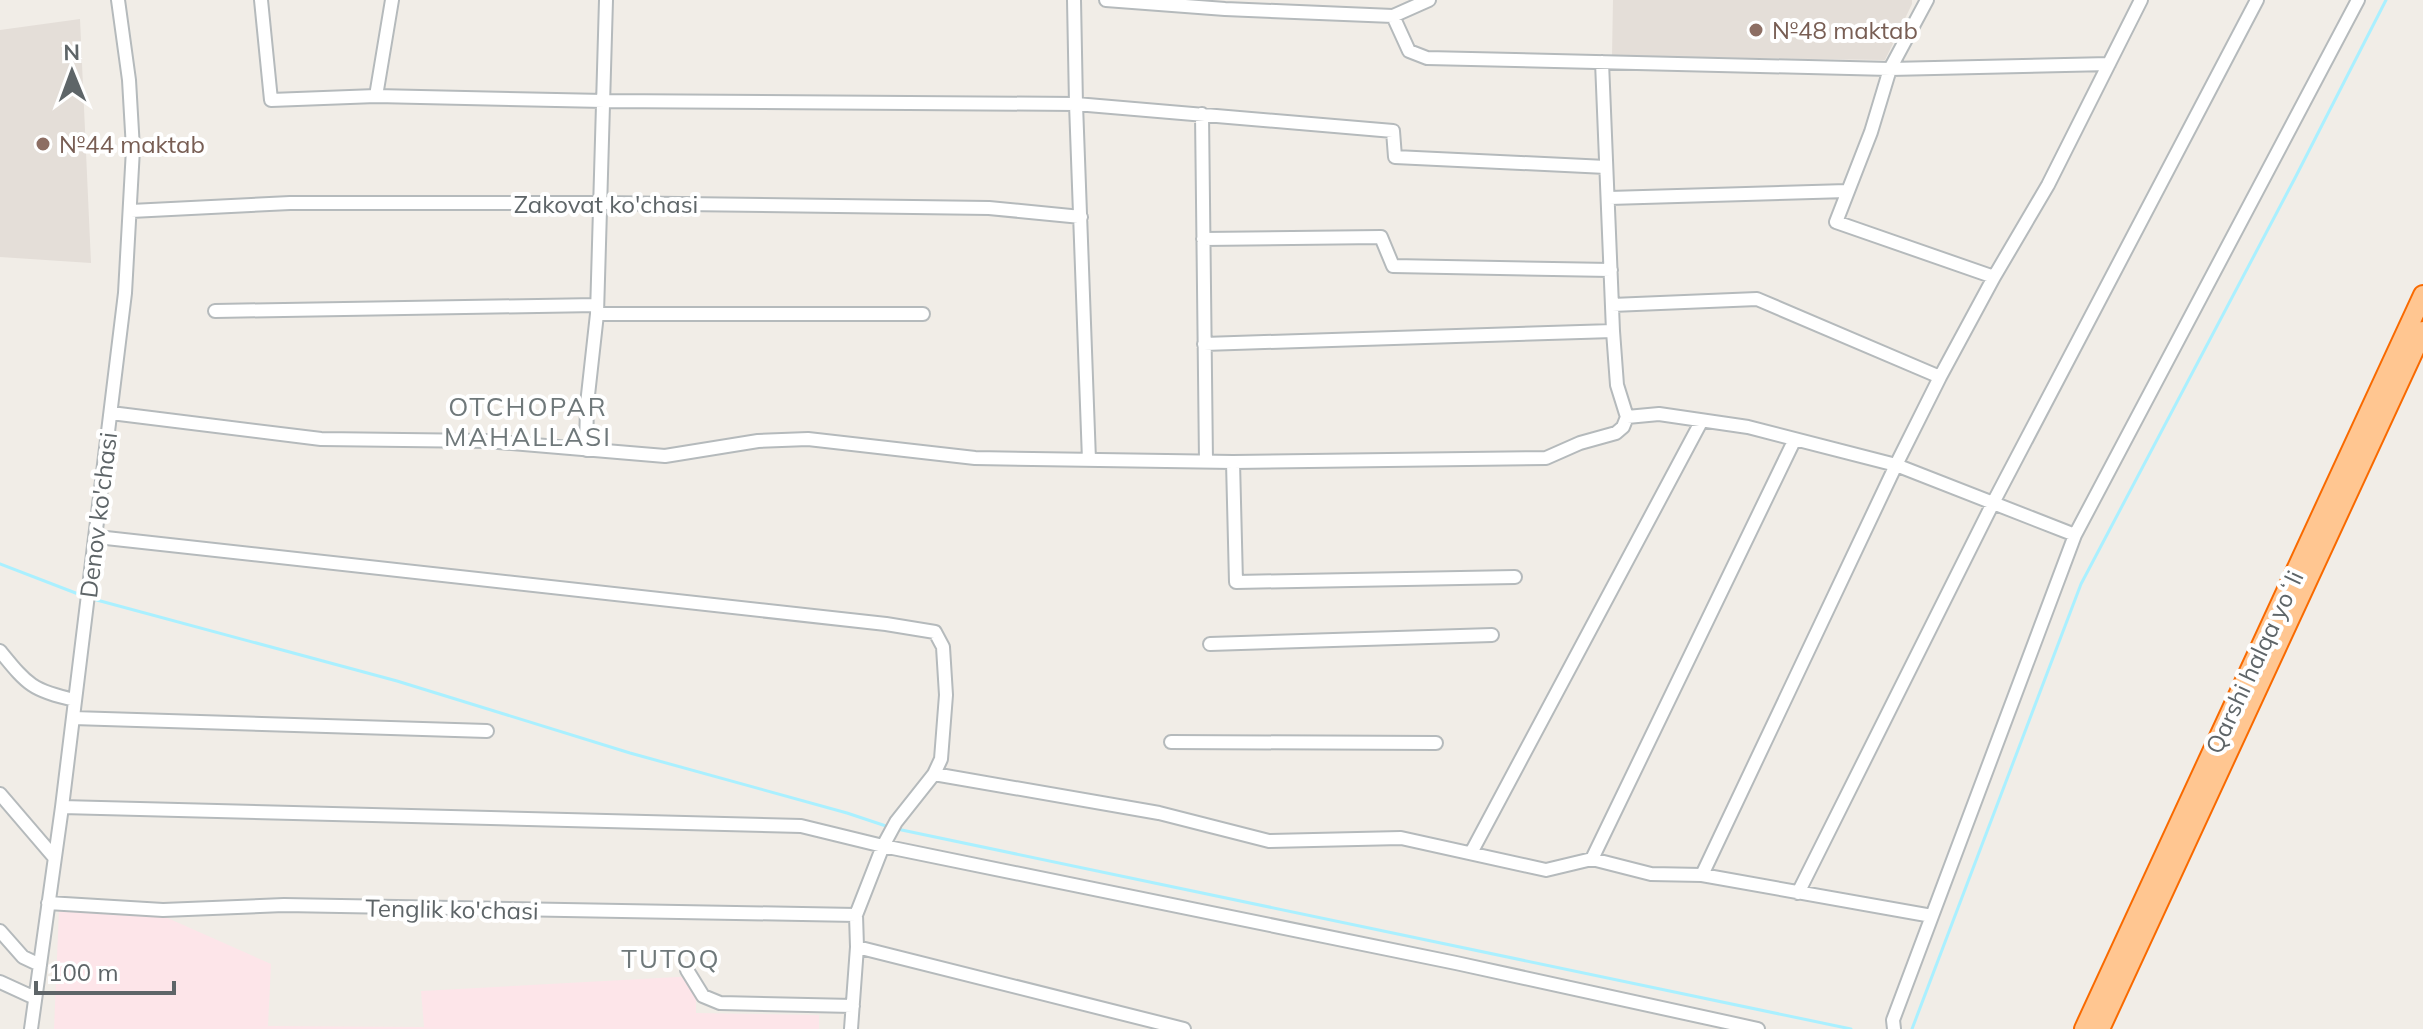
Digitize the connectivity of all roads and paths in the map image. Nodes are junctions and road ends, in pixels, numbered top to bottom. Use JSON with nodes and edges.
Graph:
{"nodes":[{"id":1,"x":118,"y":0,"type":"edge"},
{"id":2,"x":261,"y":0,"type":"edge"},
{"id":3,"x":392,"y":0,"type":"edge"},
{"id":4,"x":606,"y":0,"type":"edge"},
{"id":5,"x":1074,"y":0,"type":"edge"},
{"id":6,"x":1106,"y":0,"type":"edge"},
{"id":7,"x":1429,"y":0,"type":"edge"},
{"id":8,"x":1927,"y":0,"type":"edge"},
{"id":9,"x":2141,"y":0,"type":"edge"},
{"id":10,"x":2257,"y":0,"type":"edge"},
{"id":11,"x":2358,"y":0,"type":"edge"},
{"id":12,"x":1393,"y":16,"type":"junction"},
{"id":13,"x":1602,"y":62,"type":"junction"},
{"id":14,"x":2109,"y":64,"type":"junction"},
{"id":15,"x":1890,"y":69,"type":"junction"},
{"id":16,"x":376,"y":96,"type":"junction"},
{"id":17,"x":604,"y":101,"type":"junction"},
{"id":18,"x":1076,"y":104,"type":"junction"},
{"id":19,"x":1202,"y":114,"type":"junction"},
{"id":20,"x":1606,"y":167,"type":"junction"},
{"id":21,"x":1847,"y":191,"type":"junction"},
{"id":22,"x":1609,"y":198,"type":"junction"},
{"id":23,"x":600,"y":203,"type":"junction"},
{"id":24,"x":131,"y":211,"type":"junction"},
{"id":25,"x":1081,"y":217,"type":"junction"},
{"id":26,"x":1203,"y":239,"type":"junction"},
{"id":27,"x":1611,"y":270,"type":"junction"},
{"id":28,"x":1994,"y":277,"type":"junction"},
{"id":29,"x":2423,"y":295,"type":"edge"},
{"id":30,"x":1612,"y":305,"type":"junction"},
{"id":31,"x":597,"y":309,"type":"junction"},
{"id":32,"x":215,"y":311,"type":"dead end"},
{"id":33,"x":923,"y":314,"type":"dead end"},
{"id":34,"x":1613,"y":331,"type":"junction"},
{"id":35,"x":2423,"y":331,"type":"edge"},
{"id":36,"x":1204,"y":344,"type":"junction"},
{"id":37,"x":1940,"y":377,"type":"junction"},
{"id":38,"x":111,"y":413,"type":"junction"},
{"id":39,"x":1627,"y":417,"type":"junction"},
{"id":40,"x":1701,"y":422,"type":"junction"},
{"id":41,"x":1794,"y":441,"type":"junction"},
{"id":42,"x":586,"y":450,"type":"junction"},
{"id":43,"x":1089,"y":460,"type":"junction"},
{"id":44,"x":1206,"y":461,"type":"junction"},
{"id":45,"x":1233,"y":462,"type":"junction"},
{"id":46,"x":1896,"y":465,"type":"junction"},
{"id":47,"x":1993,"y":503,"type":"junction"},
{"id":48,"x":2075,"y":535,"type":"junction"},
{"id":49,"x":97,"y":537,"type":"junction"},
{"id":50,"x":1515,"y":577,"type":"dead end"},
{"id":51,"x":1492,"y":635,"type":"dead end"},
{"id":52,"x":1210,"y":644,"type":"dead end"},
{"id":53,"x":0,"y":651,"type":"edge"},
{"id":54,"x":75,"y":700,"type":"junction"},
{"id":55,"x":73,"y":718,"type":"junction"},
{"id":56,"x":487,"y":731,"type":"dead end"},
{"id":57,"x":1171,"y":742,"type":"dead end"},
{"id":58,"x":1436,"y":743,"type":"dead end"},
{"id":59,"x":934,"y":774,"type":"junction"},
{"id":60,"x":0,"y":794,"type":"edge"},
{"id":61,"x":62,"y":807,"type":"junction"},
{"id":62,"x":885,"y":842,"type":"junction"},
{"id":63,"x":1471,"y":853,"type":"junction"},
{"id":64,"x":54,"y":857,"type":"junction"},
{"id":65,"x":1592,"y":859,"type":"junction"},
{"id":66,"x":1702,"y":875,"type":"junction"},
{"id":67,"x":1798,"y":893,"type":"junction"},
{"id":68,"x":48,"y":903,"type":"junction"},
{"id":69,"x":856,"y":915,"type":"junction"},
{"id":70,"x":1932,"y":916,"type":"junction"},
{"id":71,"x":0,"y":931,"type":"edge"},
{"id":72,"x":857,"y":947,"type":"junction"},
{"id":73,"x":40,"y":965,"type":"junction"},
{"id":74,"x":687,"y":970,"type":"dead end"},
{"id":75,"x":0,"y":982,"type":"edge"},
{"id":76,"x":35,"y":998,"type":"junction"},
{"id":77,"x":853,"y":1006,"type":"junction"},
{"id":78,"x":31,"y":1029,"type":"edge"},
{"id":79,"x":851,"y":1029,"type":"edge"},
{"id":80,"x":1184,"y":1029,"type":"edge"},
{"id":81,"x":1758,"y":1029,"type":"edge"},
{"id":82,"x":1894,"y":1029,"type":"edge"},
{"id":83,"x":2084,"y":1029,"type":"edge"},
{"id":84,"x":2100,"y":1029,"type":"edge"}],
"edges":[{"from":1,"to":24,"type":"street","name":"Denov ko'chasi"},
{"from":2,"to":16,"type":"street"},
{"from":3,"to":16,"type":"street"},
{"from":4,"to":17,"type":"street"},
{"from":5,"to":18,"type":"street"},
{"from":6,"to":12,"type":"street"},
{"from":7,"to":12,"type":"street"},
{"from":8,"to":15,"type":"street"},
{"from":9,"to":14,"type":"street"},
{"from":10,"to":47,"type":"street"},
{"from":11,"to":48,"type":"street"},
{"from":12,"to":13,"type":"street"},
{"from":13,"to":15,"type":"street"},
{"from":13,"to":20,"type":"street"},
{"from":14,"to":15,"type":"street"},
{"from":14,"to":28,"type":"street"},
{"from":15,"to":21,"type":"street"},
{"from":16,"to":17,"type":"street"},
{"from":17,"to":18,"type":"street"},
{"from":17,"to":23,"type":"street"},
{"from":18,"to":19,"type":"street"},
{"from":18,"to":25,"type":"street"},
{"from":19,"to":20,"type":"street"},
{"from":19,"to":26,"type":"street"},
{"from":20,"to":22,"type":"street"},
{"from":21,"to":22,"type":"street"},
{"from":21,"to":28,"type":"street"},
{"from":22,"to":27,"type":"street"},
{"from":23,"to":24,"type":"street","name":"Zakovat ko'chasi"},
{"from":23,"to":25,"type":"street","name":"Zakovat ko'chasi"},
{"from":23,"to":31,"type":"street"},
{"from":24,"to":38,"type":"street","name":"Denov ko'chasi"},
{"from":25,"to":43,"type":"street"},
{"from":26,"to":27,"type":"street"},
{"from":26,"to":36,"type":"street"},
{"from":27,"to":30,"type":"street"},
{"from":28,"to":37,"type":"street"},
{"from":29,"to":83,"type":"highway","name":"Qarshi halqa yoʻli"},
{"from":30,"to":34,"type":"street"},
{"from":30,"to":37,"type":"street"},
{"from":31,"to":32,"type":"street"},
{"from":31,"to":33,"type":"street"},
{"from":31,"to":42,"type":"street"},
{"from":34,"to":36,"type":"street"},
{"from":34,"to":39,"type":"street"},
{"from":35,"to":84,"type":"highway","name":"Qarshi halqa yoʻli"},
{"from":36,"to":44,"type":"street"},
{"from":37,"to":46,"type":"street"},
{"from":38,"to":42,"type":"street"},
{"from":38,"to":49,"type":"street","name":"Denov ko'chasi"},
{"from":39,"to":40,"type":"street"},
{"from":39,"to":45,"type":"street"},
{"from":40,"to":41,"type":"street"},
{"from":40,"to":63,"type":"street"},
{"from":41,"to":46,"type":"street"},
{"from":41,"to":65,"type":"street"},
{"from":42,"to":43,"type":"street"},
{"from":43,"to":44,"type":"street"},
{"from":44,"to":45,"type":"street"},
{"from":45,"to":50,"type":"street"},
{"from":46,"to":47,"type":"street"},
{"from":46,"to":66,"type":"street"},
{"from":47,"to":48,"type":"street"},
{"from":47,"to":67,"type":"street"},
{"from":48,"to":70,"type":"street"},
{"from":49,"to":54,"type":"street","name":"Denov ko'chasi"},
{"from":49,"to":59,"type":"street"},
{"from":51,"to":52,"type":"street"},
{"from":53,"to":54,"type":"street"},
{"from":54,"to":55,"type":"street","name":"Denov ko'chasi"},
{"from":55,"to":56,"type":"street"},
{"from":55,"to":61,"type":"street","name":"Denov ko'chasi"},
{"from":57,"to":58,"type":"street"},
{"from":59,"to":62,"type":"street"},
{"from":59,"to":63,"type":"street"},
{"from":60,"to":64,"type":"street"},
{"from":61,"to":62,"type":"street"},
{"from":61,"to":64,"type":"street","name":"Denov ko'chasi"},
{"from":62,"to":69,"type":"street"},
{"from":62,"to":81,"type":"street"},
{"from":63,"to":65,"type":"street"},
{"from":64,"to":68,"type":"street","name":"Denov ko'chasi"},
{"from":65,"to":66,"type":"street"},
{"from":66,"to":67,"type":"street"},
{"from":67,"to":70,"type":"street"},
{"from":68,"to":69,"type":"street","name":"Tenglik ko'chasi"},
{"from":68,"to":73,"type":"street","name":"Denov ko'chasi"},
{"from":69,"to":72,"type":"street"},
{"from":70,"to":82,"type":"street"},
{"from":71,"to":73,"type":"street"},
{"from":72,"to":77,"type":"street"},
{"from":72,"to":80,"type":"street"},
{"from":73,"to":76,"type":"street","name":"Denov ko'chasi"},
{"from":74,"to":77,"type":"street"},
{"from":75,"to":76,"type":"street"},
{"from":76,"to":78,"type":"street","name":"Denov ko'chasi"},
{"from":77,"to":79,"type":"street"}]}
